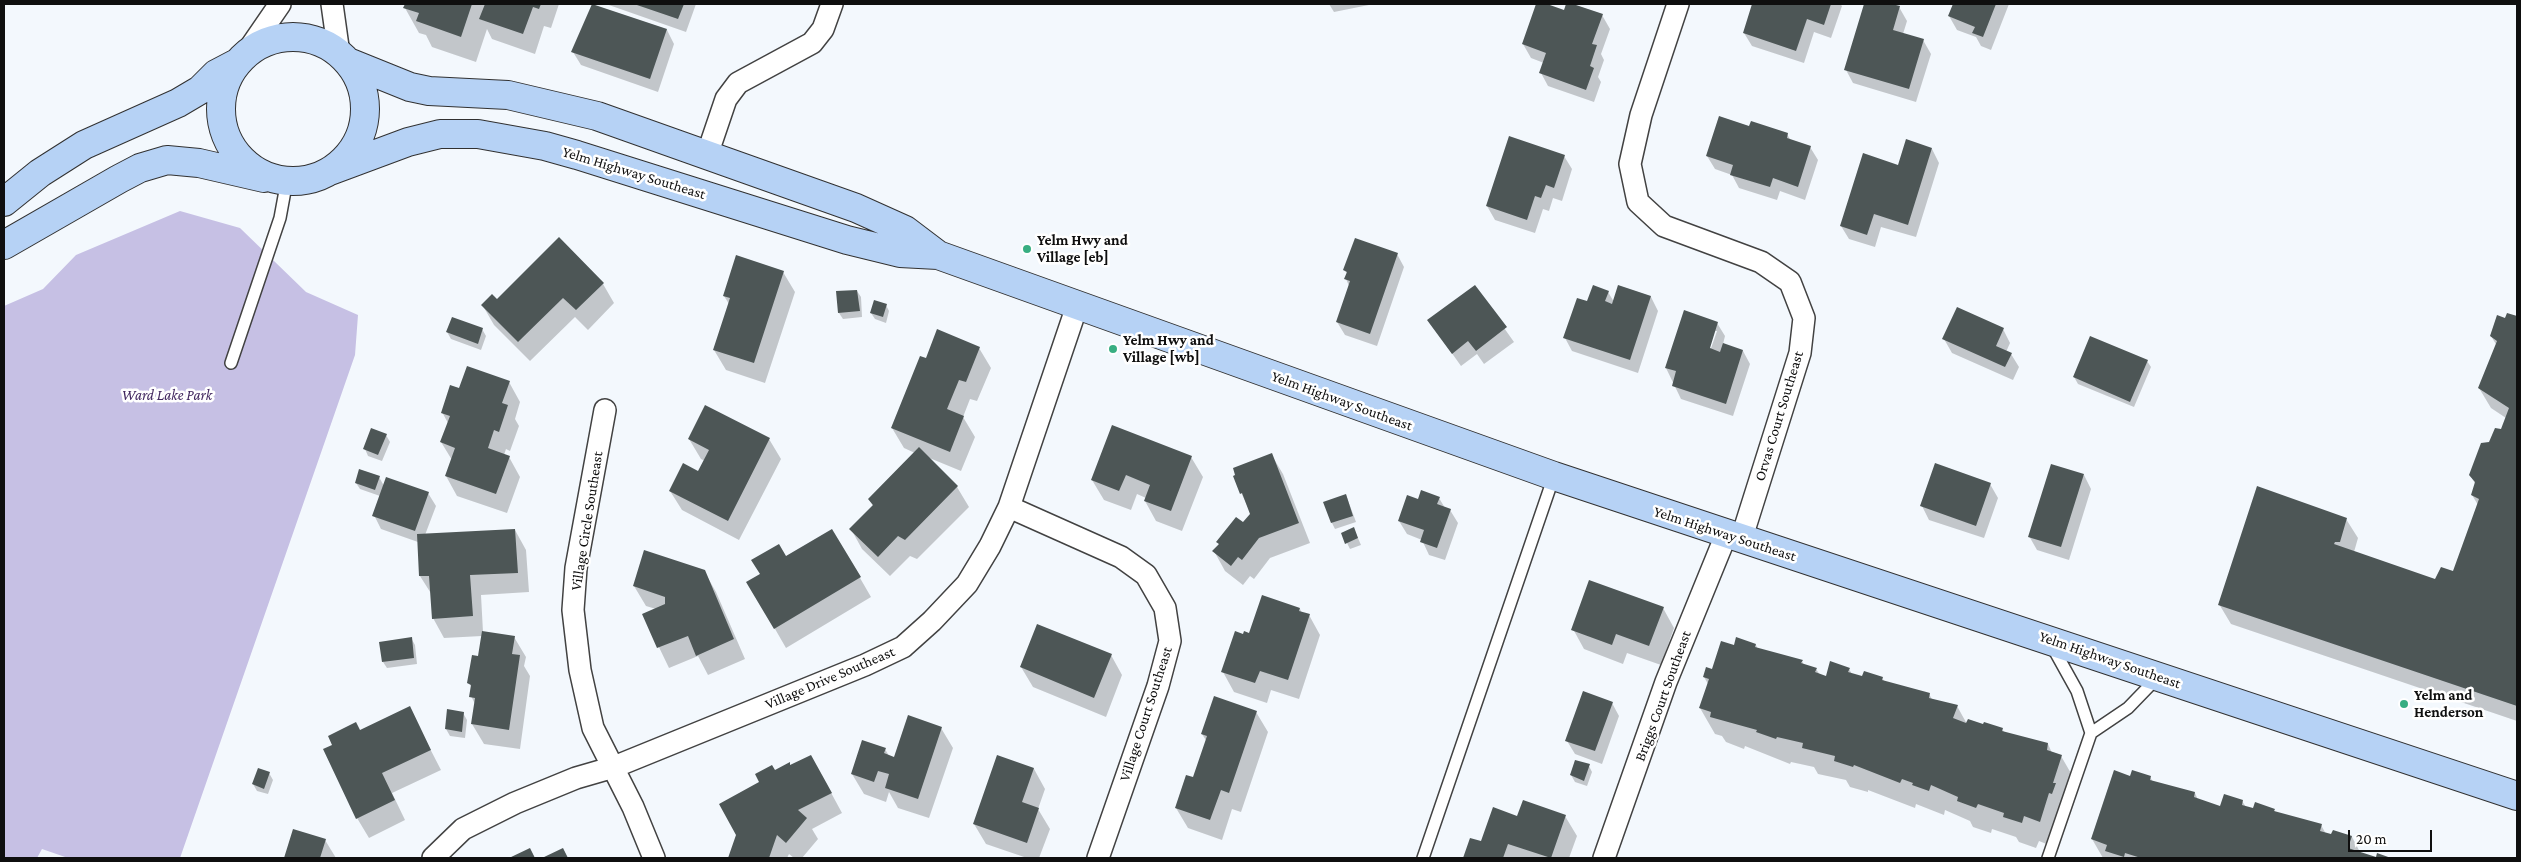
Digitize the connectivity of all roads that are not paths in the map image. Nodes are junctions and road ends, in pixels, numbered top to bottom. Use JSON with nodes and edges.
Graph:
{"nodes":[{"id":1,"x":280,"y":4,"type":"edge"},
{"id":2,"x":332,"y":4,"type":"edge"},
{"id":3,"x":832,"y":4,"type":"edge"},
{"id":4,"x":1678,"y":4,"type":"edge"},
{"id":5,"x":343,"y":58,"type":"junction"},
{"id":6,"x":242,"y":59,"type":"junction"},
{"id":7,"x":708,"y":155,"type":"junction"},
{"id":8,"x":330,"y":171,"type":"junction"},
{"id":9,"x":282,"y":179,"type":"junction"},
{"id":10,"x":4,"y":202,"type":"edge"},
{"id":11,"x":4,"y":245,"type":"edge"},
{"id":12,"x":938,"y":255,"type":"junction"},
{"id":13,"x":1076,"y":306,"type":"junction"},
{"id":14,"x":231,"y":363,"type":"dead end"},
{"id":15,"x":605,"y":410,"type":"dead end"},
{"id":16,"x":1554,"y":476,"type":"junction"},
{"id":17,"x":1009,"y":507,"type":"junction"},
{"id":18,"x":1734,"y":537,"type":"junction"},
{"id":19,"x":2049,"y":640,"type":"junction"},
{"id":20,"x":2158,"y":677,"type":"junction"},
{"id":21,"x":2091,"y":733,"type":"junction"},
{"id":22,"x":614,"y":767,"type":"junction"},
{"id":23,"x":2517,"y":776,"type":"edge"},
{"id":24,"x":2471,"y":780,"type":"junction"},
{"id":25,"x":2517,"y":796,"type":"edge"},
{"id":26,"x":433,"y":858,"type":"edge"},
{"id":27,"x":654,"y":858,"type":"edge"},
{"id":28,"x":1098,"y":858,"type":"edge"},
{"id":29,"x":1422,"y":858,"type":"edge"},
{"id":30,"x":1604,"y":858,"type":"edge"},
{"id":31,"x":2048,"y":858,"type":"edge"}],
"edges":[{"from":1,"to":6,"type":"street"},
{"from":2,"to":5,"type":"street"},
{"from":3,"to":7,"type":"street"},
{"from":4,"to":18,"type":"street","name":"Orvas Court Southeast"},
{"from":5,"to":6,"type":"main road"},
{"from":5,"to":7,"type":"main road","name":"Yelm Highway Southeast"},
{"from":5,"to":8,"type":"main road"},
{"from":6,"to":9,"type":"main road"},
{"from":6,"to":10,"type":"main road"},
{"from":7,"to":12,"type":"main road","name":"Yelm Highway Southeast"},
{"from":8,"to":9,"type":"main road"},
{"from":8,"to":12,"type":"main road","name":"Yelm Highway Southeast"},
{"from":9,"to":11,"type":"main road"},
{"from":9,"to":14,"type":"lane"},
{"from":12,"to":13,"type":"main road","name":"Yelm Highway Southeast"},
{"from":13,"to":16,"type":"main road","name":"Yelm Highway Southeast"},
{"from":13,"to":17,"type":"street","name":"Village Drive Southeast"},
{"from":15,"to":22,"type":"street","name":"Village Circle Southeast"},
{"from":16,"to":18,"type":"main road","name":"Yelm Highway Southeast"},
{"from":16,"to":29,"type":"lane"},
{"from":17,"to":22,"type":"street","name":"Village Drive Southeast"},
{"from":17,"to":28,"type":"street","name":"Village Court Southeast"},
{"from":18,"to":19,"type":"main road","name":"Yelm Highway Southeast"},
{"from":18,"to":30,"type":"street","name":"Briggs Court Southeast"},
{"from":19,"to":20,"type":"main road","name":"Yelm Highway Southeast"},
{"from":19,"to":21,"type":"lane"},
{"from":20,"to":21,"type":"lane"},
{"from":20,"to":24,"type":"main road","name":"Yelm Highway Southeast"},
{"from":21,"to":31,"type":"lane"},
{"from":22,"to":26,"type":"street","name":"Village Drive Southeast"},
{"from":22,"to":27,"type":"street","name":"Village Circle Southeast"},
{"from":23,"to":24,"type":"main road"},
{"from":24,"to":25,"type":"main road","name":"Yelm Highway Southeast"}]}
